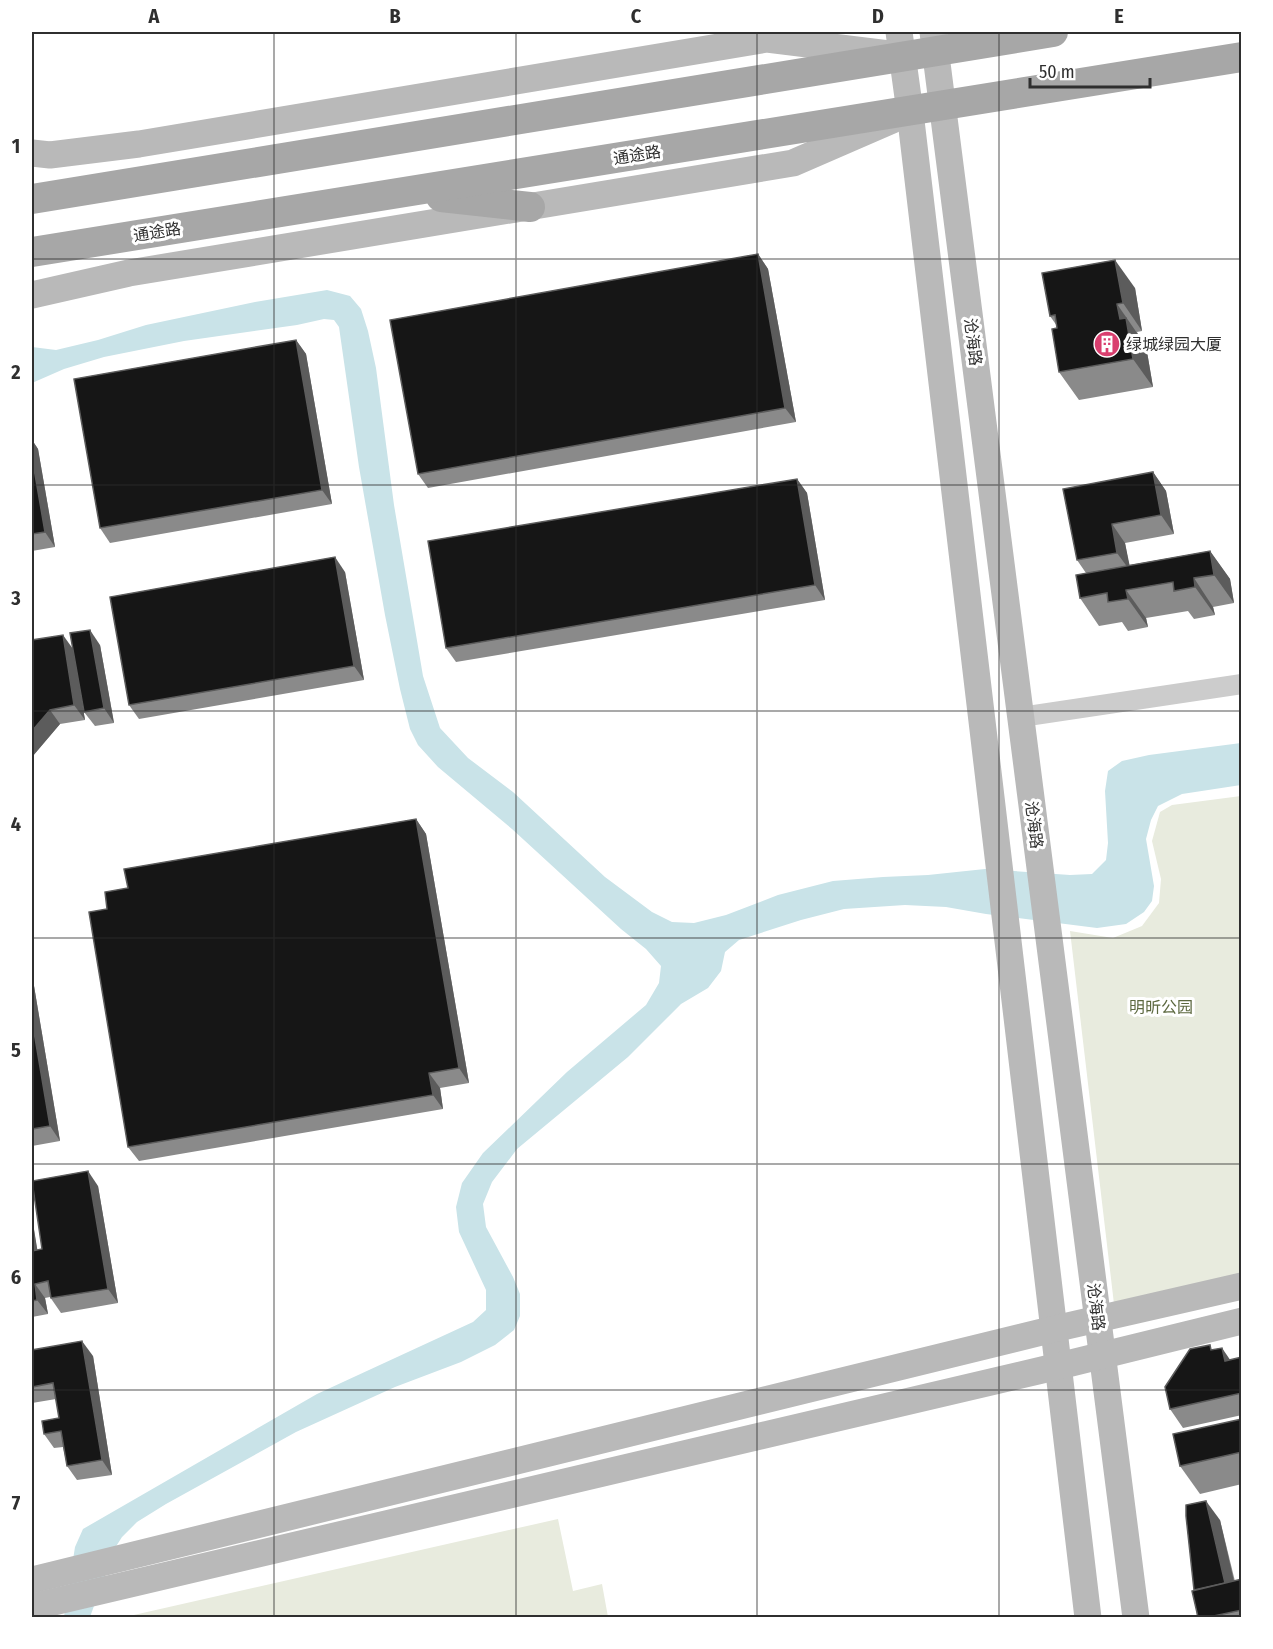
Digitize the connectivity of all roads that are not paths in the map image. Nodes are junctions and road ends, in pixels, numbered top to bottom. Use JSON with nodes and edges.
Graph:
{"nodes":[{"id":1,"x":1053,"y":32,"type":"edge"},
{"id":2,"x":935,"y":41,"type":"edge"},
{"id":3,"x":900,"y":44,"type":"edge"},
{"id":4,"x":1242,"y":57,"type":"edge"},
{"id":5,"x":943,"y":107,"type":"junction"},
{"id":6,"x":910,"y":112,"type":"junction"},
{"id":7,"x":32,"y":153,"type":"edge"},
{"id":8,"x":402,"y":193,"type":"junction"},
{"id":9,"x":32,"y":199,"type":"edge"},
{"id":10,"x":530,"y":207,"type":"junction"},
{"id":11,"x":32,"y":252,"type":"edge"},
{"id":12,"x":32,"y":295,"type":"edge"},
{"id":13,"x":1242,"y":684,"type":"edge"},
{"id":14,"x":1021,"y":717,"type":"junction"},
{"id":15,"x":1242,"y":1286,"type":"edge"},
{"id":16,"x":1098,"y":1320,"type":"junction"},
{"id":17,"x":1242,"y":1321,"type":"edge"},
{"id":18,"x":1054,"y":1329,"type":"junction"},
{"id":19,"x":1102,"y":1356,"type":"junction"},
{"id":20,"x":1059,"y":1366,"type":"junction"},
{"id":21,"x":32,"y":1580,"type":"edge"},
{"id":22,"x":32,"y":1607,"type":"edge"},
{"id":23,"x":1088,"y":1617,"type":"edge"},
{"id":24,"x":1136,"y":1617,"type":"edge"}],
"edges":[{"from":1,"to":2,"type":"main road"},
{"from":2,"to":3,"type":"main road"},
{"from":2,"to":5,"type":"main road","name":"沧海路"},
{"from":3,"to":6,"type":"main road"},
{"from":3,"to":7,"type":"main road"},
{"from":3,"to":9,"type":"main road"},
{"from":4,"to":5,"type":"main road","name":"通途路"},
{"from":5,"to":6,"type":"main road","name":"通途路"},
{"from":5,"to":14,"type":"main road","name":"沧海路"},
{"from":6,"to":8,"type":"main road","name":"通途路"},
{"from":6,"to":10,"type":"main road"},
{"from":6,"to":18,"type":"main road"},
{"from":8,"to":10,"type":"main road"},
{"from":8,"to":11,"type":"main road","name":"通途路"},
{"from":10,"to":12,"type":"main road"},
{"from":13,"to":14,"type":"street"},
{"from":14,"to":16,"type":"main road","name":"沧海路"},
{"from":15,"to":16,"type":"main road"},
{"from":16,"to":18,"type":"main road"},
{"from":16,"to":19,"type":"main road","name":"沧海路"},
{"from":17,"to":19,"type":"main road"},
{"from":18,"to":20,"type":"main road"},
{"from":18,"to":21,"type":"main road"},
{"from":19,"to":20,"type":"main road"},
{"from":19,"to":24,"type":"main road","name":"沧海路"},
{"from":20,"to":22,"type":"main road"},
{"from":20,"to":23,"type":"main road"}]}
